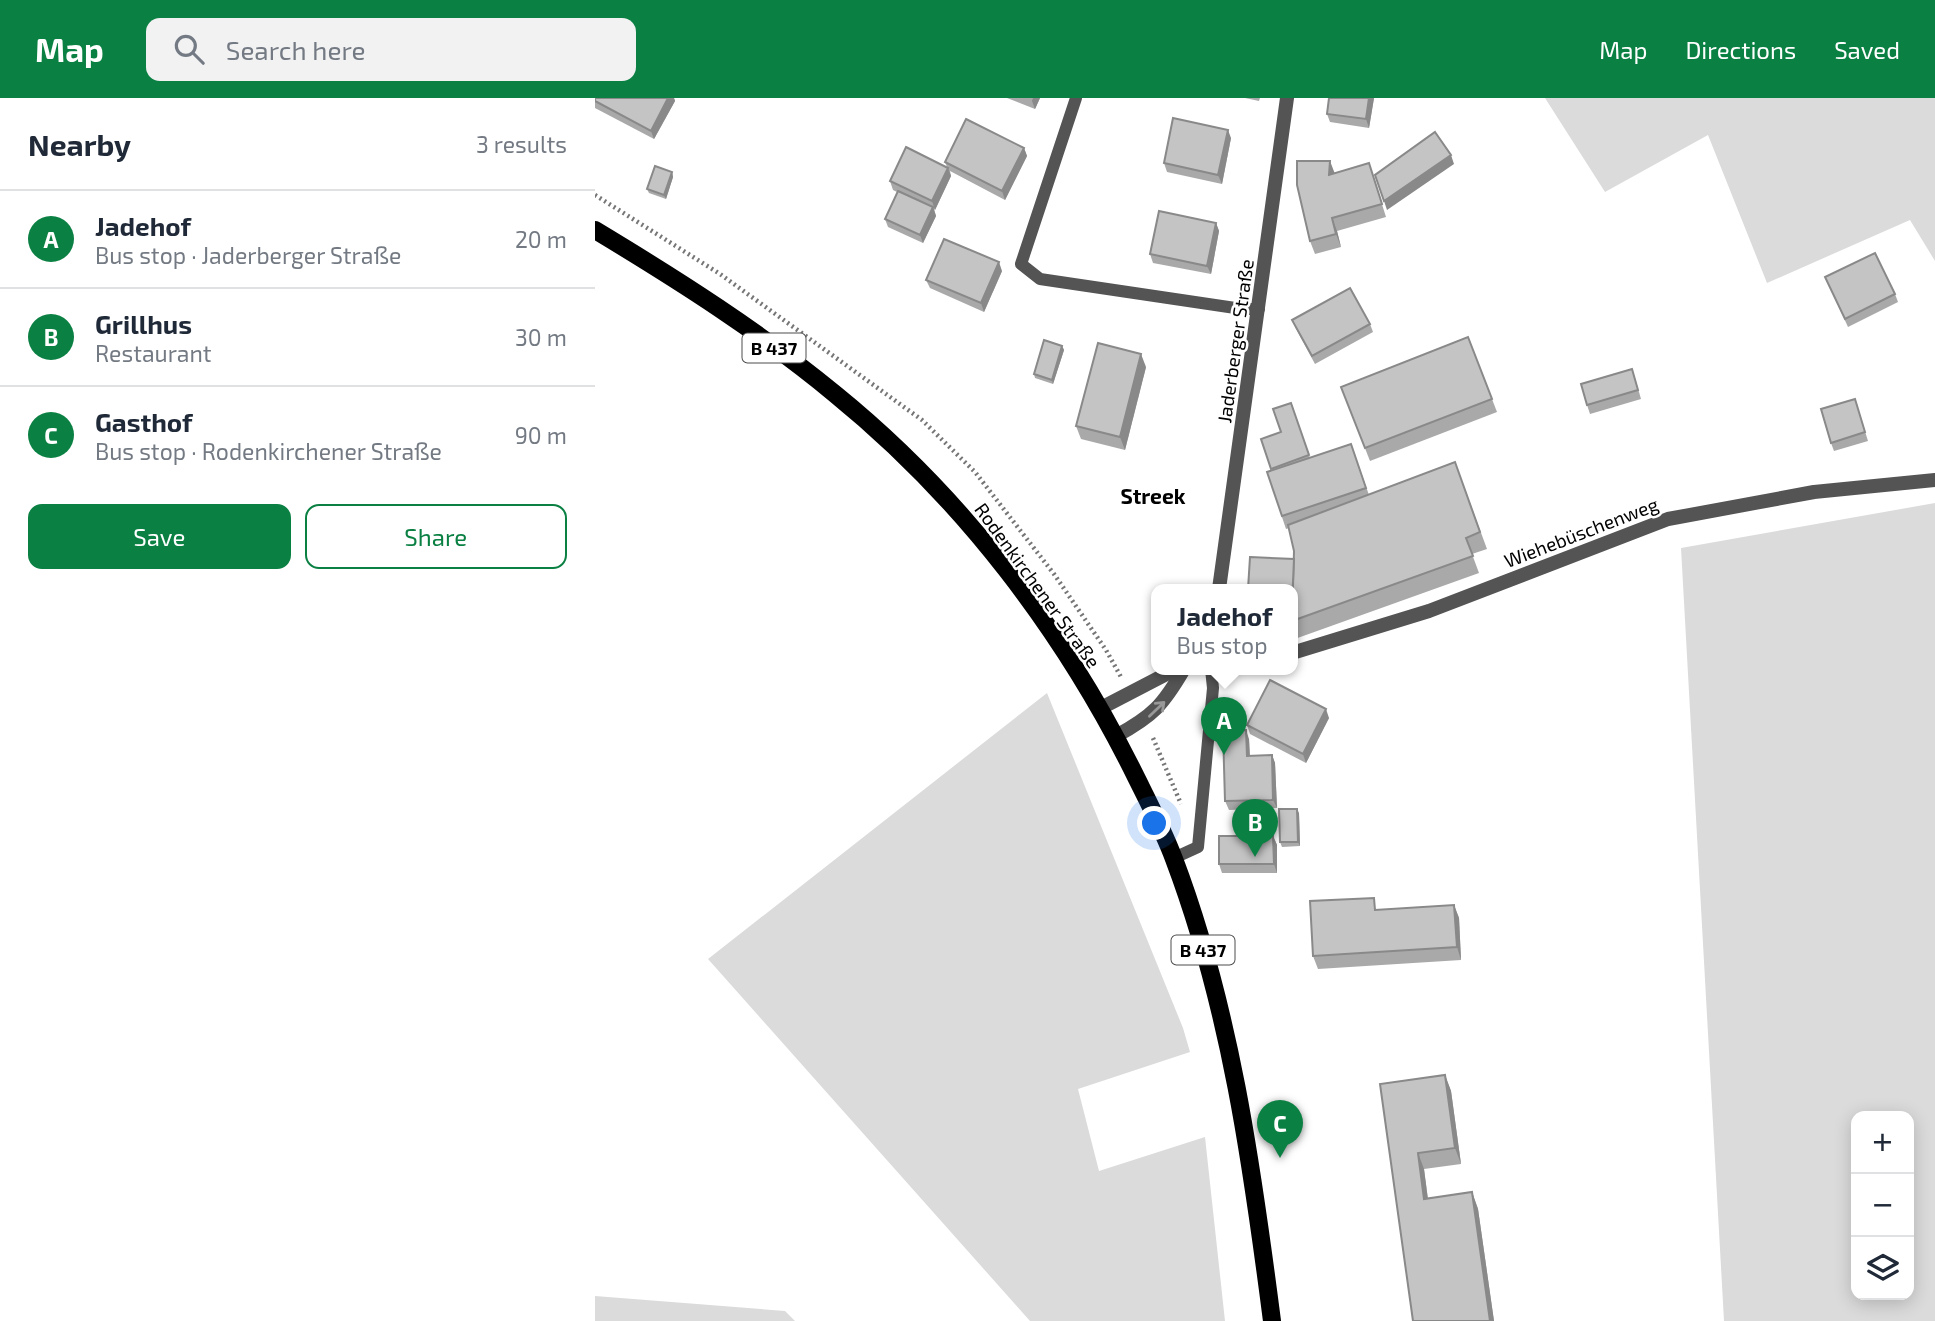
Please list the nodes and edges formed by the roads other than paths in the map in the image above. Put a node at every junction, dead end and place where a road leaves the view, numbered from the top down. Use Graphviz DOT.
graph roads {
  1 [pos="1076,98"];
  2 [pos="1287,98"];
  3 [pos="595,230"];
  4 [pos="1259,309"];
  5 [pos="1935,480"];
  6 [pos="1220,584"];
  7 [pos="1298,651"];
  8 [pos="1164,675"];
  9 [pos="1180,675"];
  10 [pos="1211,675"];
  11 [pos="1101,708"];
  12 [pos="1116,736"];
  13 [pos="1174,858"];
  14 [pos="1272,1321"];
  1 -- 4 [label="lane"];
  2 -- 4 [label="street, Jaderberger Straße"];
  3 -- 11 [label="main road, Rodenkirchener Straße / B 437"];
  4 -- 6 [label="street, Jaderberger Straße"];
  5 -- 7 [label="street, Wiehebüschenweg"];
  8 -- 11 [label="street"];
  12 -- 9 [label="street, one-way"];
  10 -- 13 [label="lane"];
  11 -- 12 [label="main road, Rodenkirchener Straße / B 437"];
  12 -- 13 [label="main road, Rodenkirchener Straße / B 437"];
  13 -- 14 [label="main road, Rodenkirchener Straße / B 437"];
}
